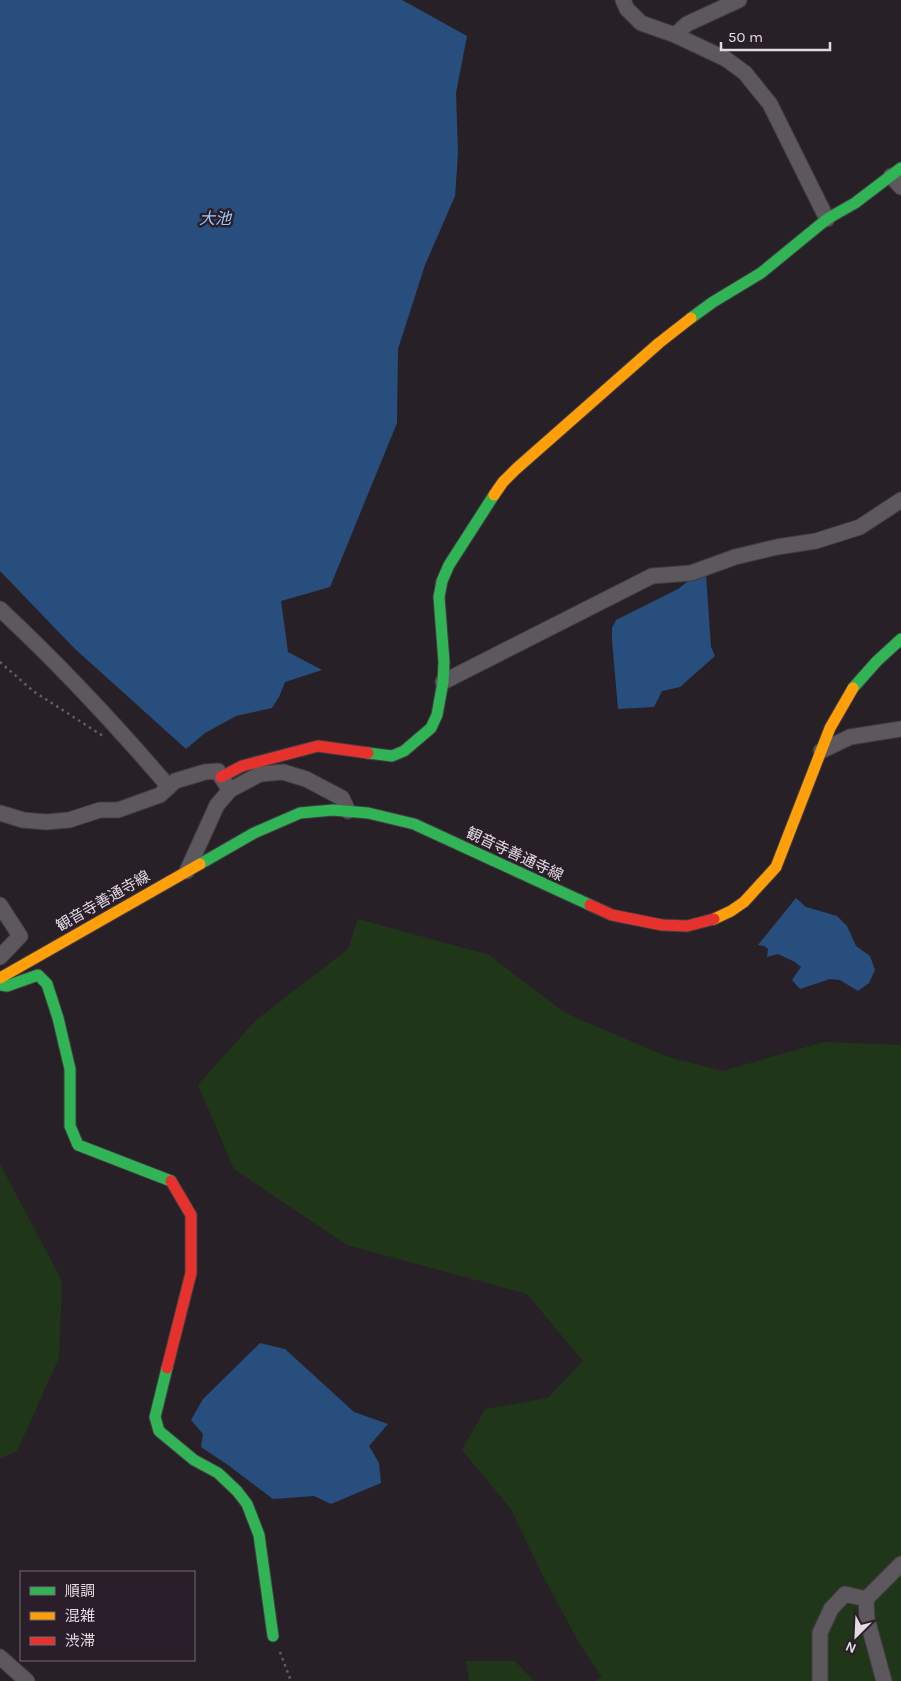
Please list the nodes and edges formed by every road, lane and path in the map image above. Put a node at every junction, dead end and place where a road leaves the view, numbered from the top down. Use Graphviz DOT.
graph roads {
  1 [pos="623,0"];
  2 [pos="739,0"];
  3 [pos="675,35"];
  4 [pos="898,177"];
  5 [pos="828,219"];
  6 [pos="901,500"];
  7 [pos="0,609"];
  8 [pos="901,639"];
  9 [pos="0,662"];
  10 [pos="443,682"];
  11 [pos="901,729"];
  12 [pos="104,736"];
  13 [pos="821,751"];
  14 [pos="221,777"];
  15 [pos="169,788"];
  16 [pos="230,790"];
  17 [pos="348,811"];
  18 [pos="0,813"];
  19 [pos="187,871"];
  20 [pos="0,905"];
  21 [pos="0,957"];
  22 [pos="0,978"];
  23 [pos="0,986"];
  24 [pos="901,1564"];
  25 [pos="866,1599"];
  26 [pos="273,1636"];
  27 [pos="0,1657"];
  28 [pos="27,1681"];
  29 [pos="290,1681"];
  30 [pos="820,1681"];
  31 [pos="884,1681"];
  1 -- 3 [label="street"];
  2 -- 3 [label="street"];
  3 -- 5 [label="street"];
  4 -- 5 [label="street"];
  5 -- 10 [label="street"];
  6 -- 10 [label="street"];
  7 -- 15 [label="street"];
  8 -- 13 [label="street, 観音寺善通寺線"];
  9 -- 12 [label="path"];
  10 -- 14 [label="street"];
  11 -- 13 [label="street"];
  13 -- 17 [label="street, 観音寺善通寺線"];
  14 -- 15 [label="street"];
  14 -- 16 [label="street"];
  15 -- 18 [label="street"];
  16 -- 17 [label="street"];
  16 -- 19 [label="street"];
  17 -- 19 [label="street, 観音寺善通寺線"];
  19 -- 22 [label="street, 観音寺善通寺線"];
  20 -- 21 [label="street"];
  23 -- 26 [label="street"];
  24 -- 25 [label="street"];
  25 -- 30 [label="street"];
  25 -- 31 [label="street"];
  26 -- 29 [label="path"];
  27 -- 28 [label="street"];
}
